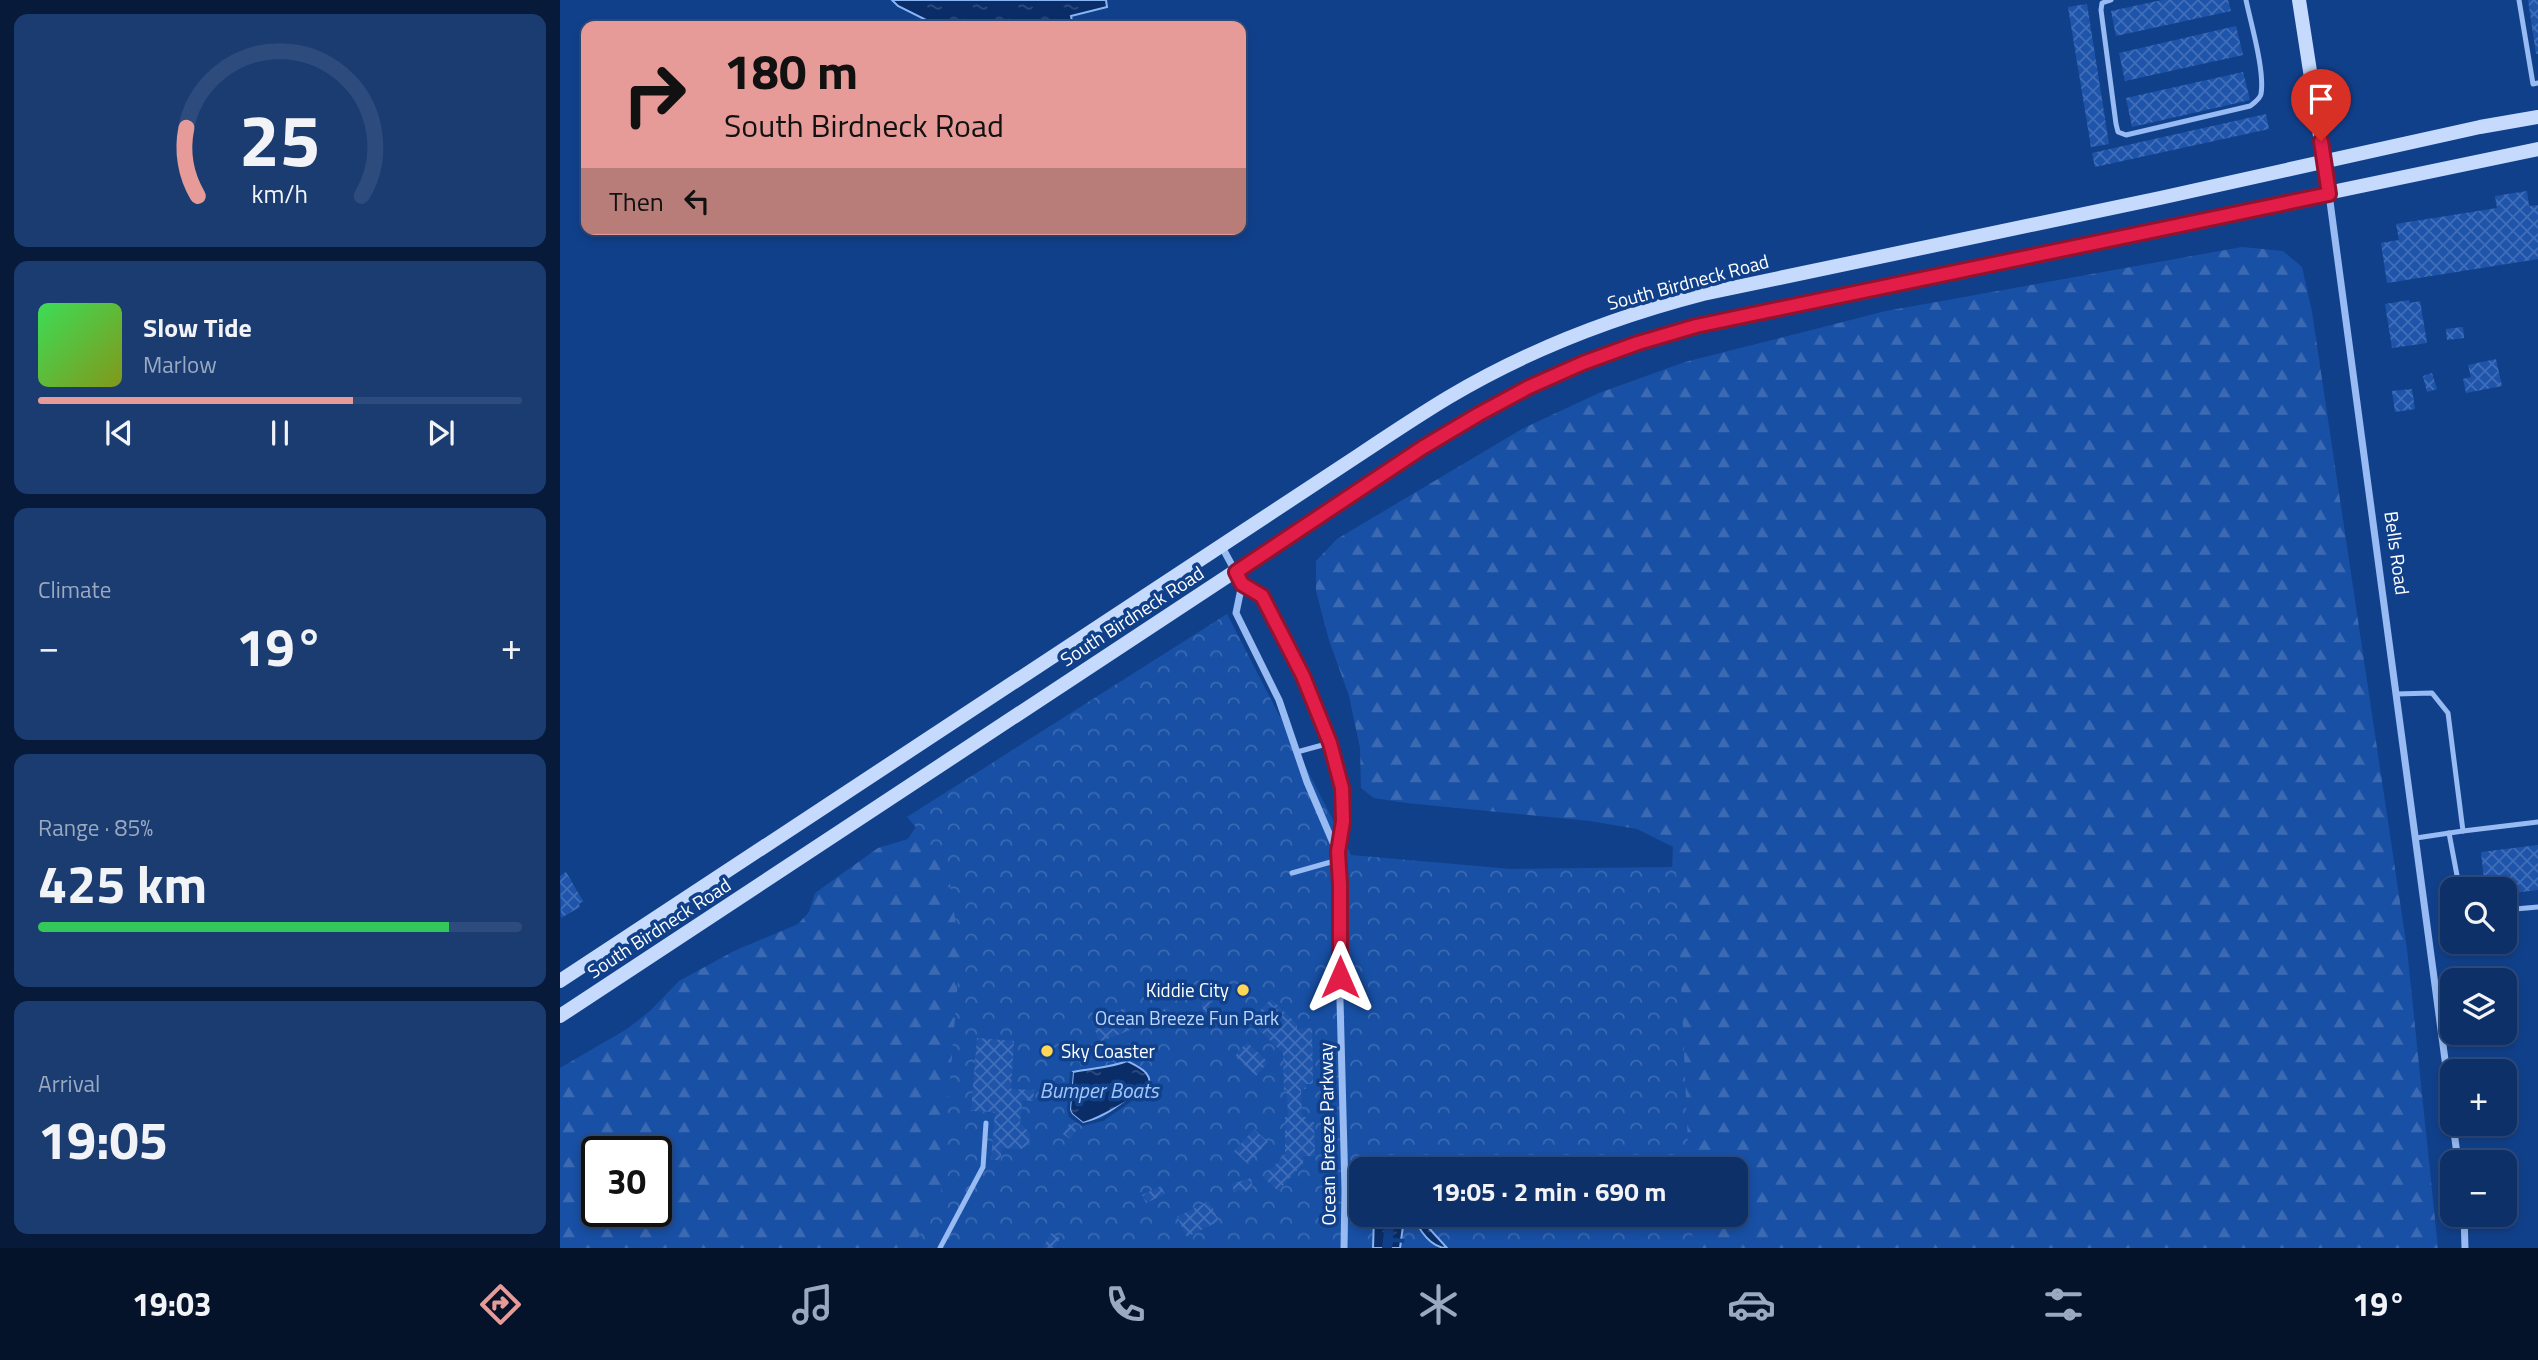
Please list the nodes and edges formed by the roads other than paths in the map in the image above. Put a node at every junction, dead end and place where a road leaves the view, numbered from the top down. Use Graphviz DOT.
graph roads {
  1 [pos="2111,0"];
  2 [pos="2246,0"];
  3 [pos="2299,0"];
  4 [pos="2519,0"];
  5 [pos="2538,83"];
  6 [pos="2538,117"];
  7 [pos="2538,149"];
  8 [pos="2324,161"];
  9 [pos="2329,194"];
  10 [pos="1221,545"];
  11 [pos="1239,578"];
  12 [pos="2396,694"];
  13 [pos="1330,743"];
  14 [pos="1297,752"];
  15 [pos="2538,822"];
  16 [pos="2463,831"];
  17 [pos="2449,833"];
  18 [pos="2416,838"];
  19 [pos="1338,856"];
  20 [pos="1292,873"];
  21 [pos="2457,877"];
  22 [pos="2538,907"];
  23 [pos="2517,909"];
  24 [pos="560,981"];
  25 [pos="560,1016"];
  26 [pos="2445,1059"];
  27 [pos="986,1123"];
  28 [pos="2464,1227"];
  29 [pos="940,1248"];
  30 [pos="1344,1248"];
  31 [pos="2465,1248"];
  1 -- 2 [label="lane"];
  3 -- 8 [label="main road, Bells Road"];
  4 -- 5 [label="lane"];
  6 -- 8 [label="main road, South Birdneck Road"];
  7 -- 9 [label="main road, South Birdneck Road"];
  8 -- 9 [label="main road, Bells Road"];
  8 -- 10 [label="main road, South Birdneck Road"];
  9 -- 11 [label="main road, South Birdneck Road"];
  9 -- 12 [label="street, Bells Road"];
  10 -- 11 [label="street, Ocean Breeze Parkway"];
  10 -- 24 [label="main road, South Birdneck Road"];
  11 -- 13 [label="street, Ocean Breeze Parkway"];
  11 -- 14 [label="street, Ocean Breeze Parkway"];
  11 -- 25 [label="main road, South Birdneck Road"];
  12 -- 16 [label="lane"];
  12 -- 18 [label="street, Bells Road"];
  13 -- 14 [label="lane"];
  13 -- 19 [label="street, Ocean Breeze Parkway"];
  14 -- 19 [label="street, Ocean Breeze Parkway"];
  15 -- 16 [label="lane"];
  16 -- 17 [label="lane"];
  17 -- 18 [label="lane"];
  17 -- 21 [label="lane"];
  18 -- 26 [label="street, Bells Road"];
  19 -- 20 [label="lane"];
  19 -- 30 [label="street, Ocean Breeze Parkway"];
  22 -- 23 [label="lane"];
  27 -- 29 [label="lane"];
  28 -- 31 [label="street"];
}
